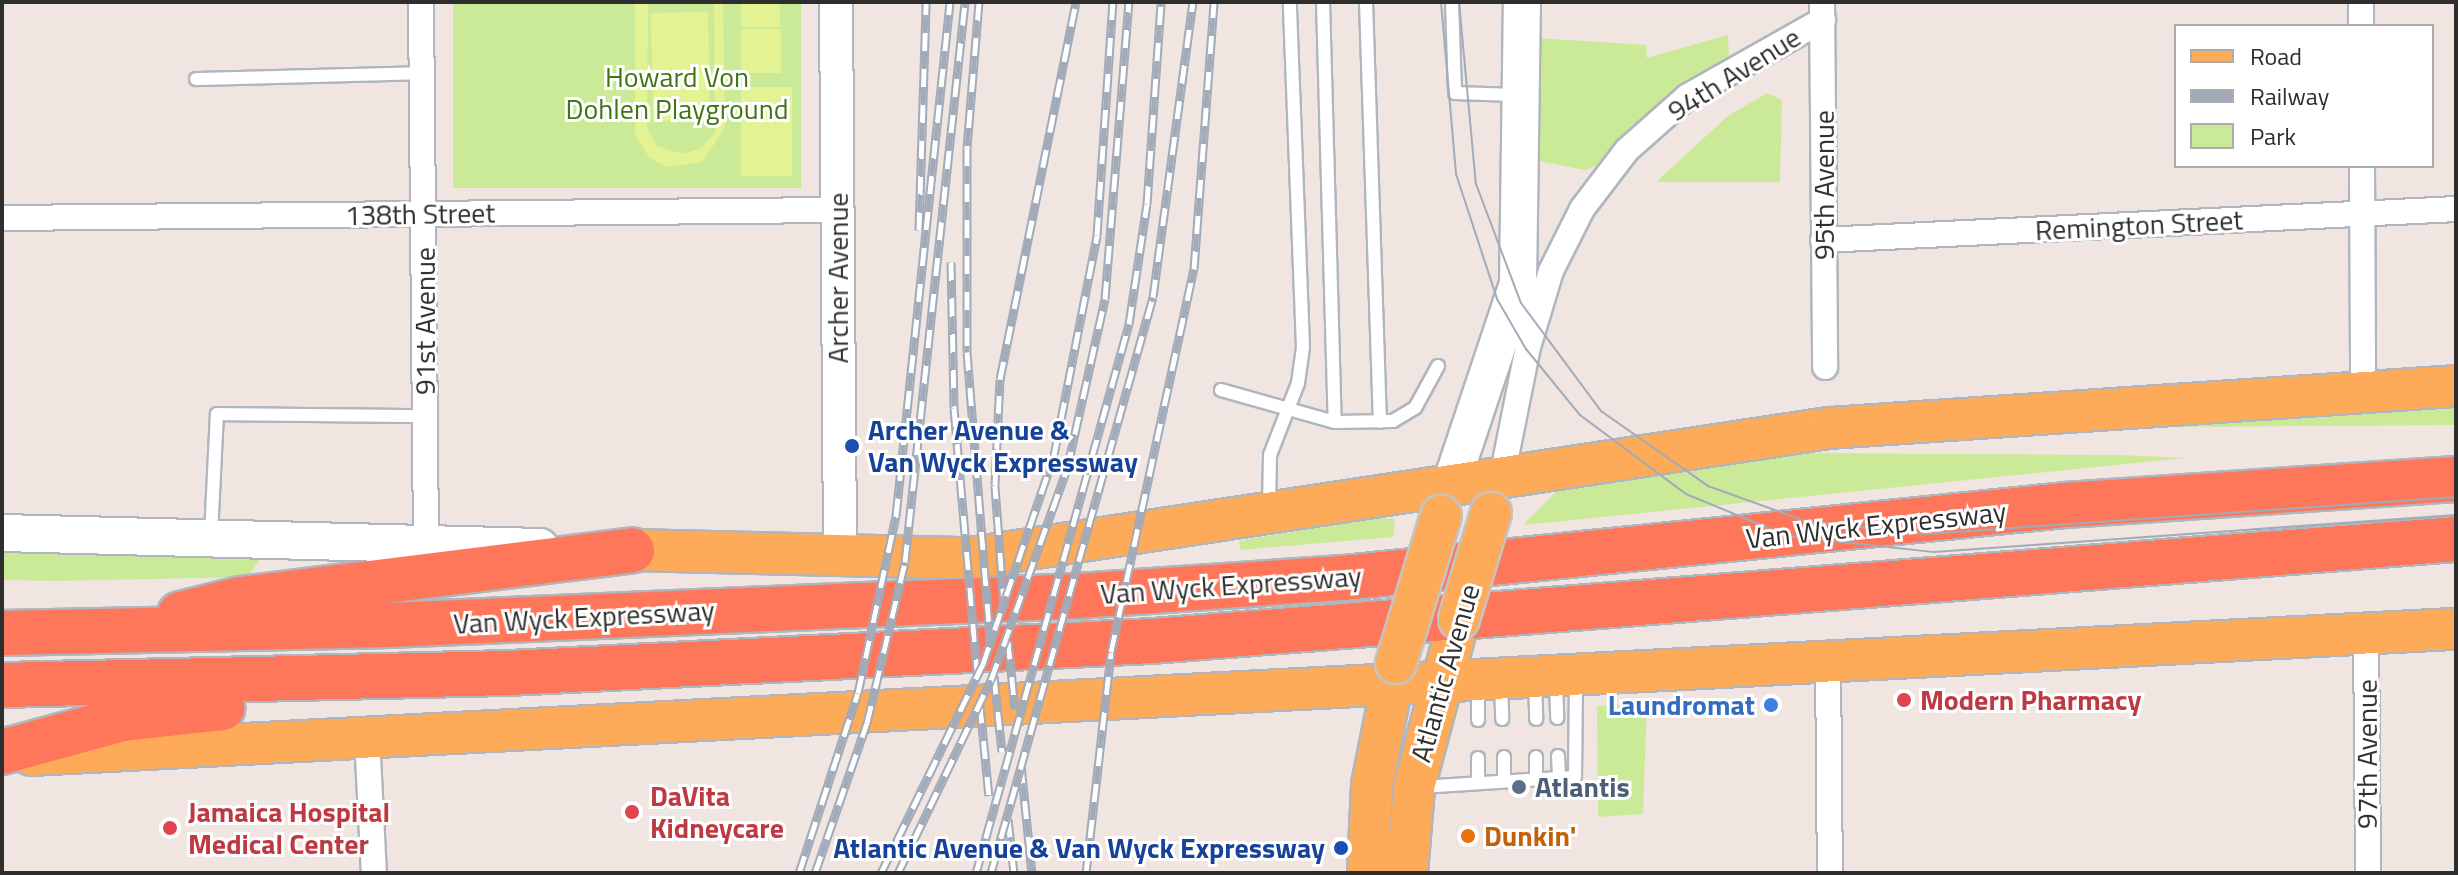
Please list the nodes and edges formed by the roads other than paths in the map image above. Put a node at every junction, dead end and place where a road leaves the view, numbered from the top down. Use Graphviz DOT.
graph roads {
  1 [pos="421,2"];
  2 [pos="836,2"];
  3 [pos="1290,2"];
  4 [pos="1323,2"];
  5 [pos="1366,2"];
  6 [pos="1452,2"];
  7 [pos="1522,2"];
  8 [pos="2361,2"];
  9 [pos="1822,11"];
  10 [pos="2361,24"];
  11 [pos="422,73"];
  12 [pos="196,79"];
  13 [pos="1523,96"];
  14 [pos="2362,168"];
  15 [pos="2456,209"];
  16 [pos="838,210"];
  17 [pos="424,214"];
  18 [pos="2362,214"];
  19 [pos="2,218"];
  20 [pos="1823,240"];
  21 [pos="1438,366"];
  22 [pos="1825,367"];
  23 [pos="2456,386"];
  24 [pos="1221,390"];
  25 [pos="2363,391"];
  26 [pos="1290,406"];
  27 [pos="425,416"];
  28 [pos="1335,422"];
  29 [pos="1380,422"];
  30 [pos="2456,479"];
  31 [pos="1496,495"];
  32 [pos="1445,501"];
  33 [pos="1270,515"];
  34 [pos="2,533"];
  35 [pos="211,538"];
  36 [pos="2456,539"];
  37 [pos="426,543"];
  38 [pos="632,550"];
  39 [pos="840,554"];
  40 [pos="2456,629"];
  41 [pos="7,632"];
  42 [pos="109,632"];
  43 [pos="2366,634"];
  44 [pos="1828,658"];
  45 [pos="1392,676"];
  46 [pos="372,678"];
  47 [pos="2,685"];
  48 [pos="1501,686"];
  49 [pos="1557,718"];
  50 [pos="1536,719"];
  51 [pos="367,737"];
  52 [pos="2,755"];
  53 [pos="1558,756"];
  54 [pos="1504,757"];
  55 [pos="1536,757"];
  56 [pos="1478,758"];
  57 [pos="1559,778"];
  58 [pos="1536,779"];
  59 [pos="1504,781"];
  60 [pos="1478,782"];
  61 [pos="1414,787"];
  62 [pos="374,873"];
  63 [pos="1368,873"];
  64 [pos="1407,873"];
  65 [pos="1830,873"];
  66 [pos="2368,873"];
  1 -- 11 [label="street, 91st Avenue"];
  2 -- 16 [label="street, Archer Avenue"];
  3 -- 26 [label="lane"];
  4 -- 28 [label="lane"];
  5 -- 29 [label="lane"];
  6 -- 13 [label="lane"];
  7 -- 13 [label="main road"];
  8 -- 10 [label="street"];
  9 -- 20 [label="street, 95th Avenue"];
  9 -- 31 [label="street, 94th Avenue"];
  11 -- 12 [label="lane"];
  11 -- 17 [label="street, 91st Avenue"];
  13 -- 32 [label="main road"];
  14 -- 18 [label="street"];
  15 -- 18 [label="street, Remington Street"];
  16 -- 17 [label="street, 138th Street"];
  16 -- 39 [label="street, Archer Avenue"];
  17 -- 19 [label="street, 138th Street"];
  17 -- 27 [label="street, 91st Avenue"];
  18 -- 20 [label="street, Remington Street"];
  18 -- 25 [label="street"];
  20 -- 22 [label="street, 95th Avenue"];
  21 -- 29 [label="lane"];
  23 -- 25 [label="main road"];
  24 -- 26 [label="lane"];
  25 -- 31 [label="main road, Van Wyck Expressway"];
  26 -- 28 [label="lane"];
  26 -- 33 [label="lane"];
  27 -- 35 [label="lane"];
  27 -- 37 [label="street, 91st Avenue"];
  28 -- 29 [label="lane"];
  30 -- 42 [label="highway, Van Wyck Expressway"];
  31 -- 32 [label="main road, Van Wyck Expressway"];
  31 -- 48 [label="main road, Atlantic Avenue, bridge"];
  32 -- 33 [label="main road, Van Wyck Expressway"];
  32 -- 45 [label="main road, Atlantic Avenue, bridge"];
  33 -- 39 [label="main road, Van Wyck Expressway"];
  34 -- 35 [label="main road, Van Wyck Expressway"];
  35 -- 37 [label="main road, Van Wyck Expressway"];
  36 -- 46 [label="highway, Van Wyck Expressway"];
  37 -- 38 [label="main road, Van Wyck Expressway"];
  38 -- 39 [label="main road, Van Wyck Expressway"];
  38 -- 42 [label="highway"];
  40 -- 43 [label="main road"];
  41 -- 42 [label="highway, Van Wyck Expressway"];
  43 -- 44 [label="main road"];
  43 -- 66 [label="street, 97th Avenue"];
  44 -- 48 [label="main road"];
  44 -- 65 [label="street"];
  45 -- 48 [label="main road"];
  45 -- 51 [label="main road"];
  45 -- 63 [label="main road, Atlantic Avenue"];
  46 -- 47 [label="highway, Van Wyck Expressway"];
  46 -- 52 [label="highway"];
  48 -- 49 [label="lane"];
  48 -- 50 [label="lane"];
  48 -- 57 [label="lane"];
  48 -- 61 [label="main road, Atlantic Avenue"];
  51 -- 52 [label="main road"];
  51 -- 62 [label="street"];
  53 -- 57 [label="lane"];
  54 -- 59 [label="lane"];
  55 -- 58 [label="lane"];
  56 -- 60 [label="lane"];
  57 -- 58 [label="lane"];
  58 -- 59 [label="lane"];
  59 -- 60 [label="lane"];
  60 -- 61 [label="lane"];
  61 -- 64 [label="main road, Atlantic Avenue"];
}
